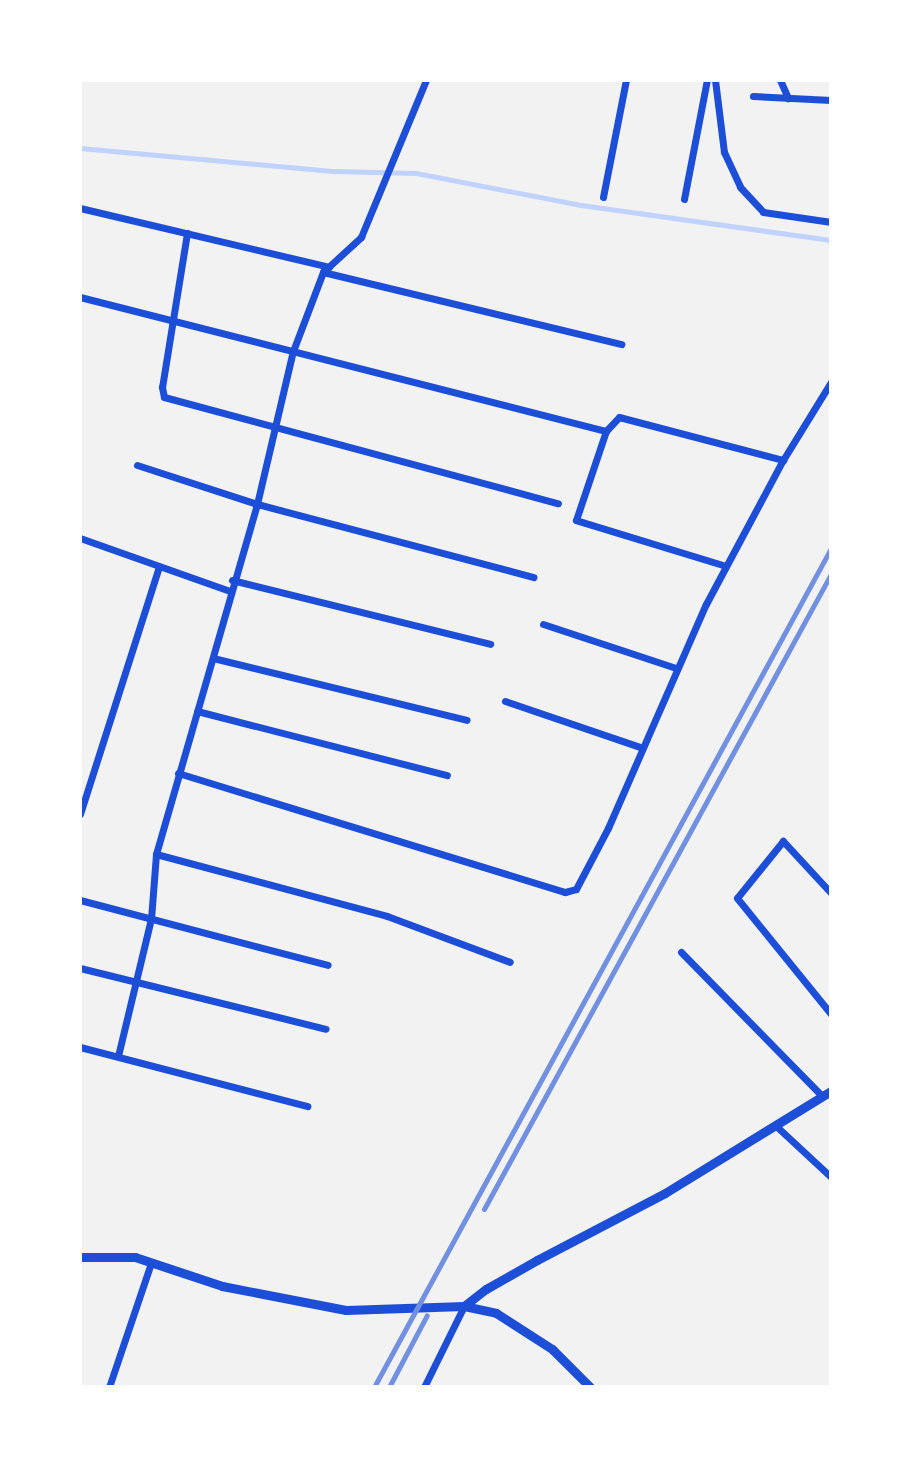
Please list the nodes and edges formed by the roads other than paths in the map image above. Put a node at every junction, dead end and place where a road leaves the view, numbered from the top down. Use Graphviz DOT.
graph roads {
  1 [pos="426,80"];
  2 [pos="626,80"];
  3 [pos="707,80"];
  4 [pos="715,80"];
  5 [pos="780,80"];
  6 [pos="753,96"];
  7 [pos="788,98"];
  8 [pos="831,100"];
  9 [pos="603,197"];
  10 [pos="684,199"];
  11 [pos="80,208"];
  12 [pos="831,222"];
  13 [pos="187,233"];
  14 [pos="326,269"];
  15 [pos="80,297"];
  16 [pos="175,321"];
  17 [pos="621,344"];
  18 [pos="293,351"];
  19 [pos="831,382"];
  20 [pos="275,429"];
  21 [pos="606,431"];
  22 [pos="783,460"];
  23 [pos="137,465"];
  24 [pos="558,503"];
  25 [pos="257,504"];
  26 [pos="80,538"];
  27 [pos="159,566"];
  28 [pos="726,566"];
  29 [pos="534,577"];
  30 [pos="232,580"];
  31 [pos="230,591"];
  32 [pos="543,624"];
  33 [pos="490,644"];
  34 [pos="213,658"];
  35 [pos="676,668"];
  36 [pos="505,701"];
  37 [pos="197,711"];
  38 [pos="467,720"];
  39 [pos="640,747"];
  40 [pos="178,773"];
  41 [pos="447,775"];
  42 [pos="80,814"];
  43 [pos="156,854"];
  44 [pos="831,893"];
  45 [pos="80,900"];
  46 [pos="151,919"];
  47 [pos="681,952"];
  48 [pos="510,962"];
  49 [pos="328,965"];
  50 [pos="80,968"];
  51 [pos="136,982"];
  52 [pos="831,1014"];
  53 [pos="326,1029"];
  54 [pos="80,1047"];
  55 [pos="118,1056"];
  56 [pos="827,1095"];
  57 [pos="307,1106"];
  58 [pos="775,1125"];
  59 [pos="831,1177"];
  60 [pos="80,1257"];
  61 [pos="151,1263"];
  62 [pos="464,1306"];
  63 [pos="109,1387"];
  64 [pos="424,1387"];
  65 [pos="590,1387"];
  1 -- 14 [label="street"];
  2 -- 9 [label="street"];
  3 -- 10 [label="street"];
  4 -- 12 [label="street"];
  5 -- 7 [label="street"];
  6 -- 7 [label="street"];
  7 -- 8 [label="street"];
  11 -- 13 [label="street"];
  13 -- 14 [label="street"];
  13 -- 16 [label="street"];
  14 -- 17 [label="street"];
  14 -- 18 [label="street"];
  15 -- 16 [label="street"];
  16 -- 18 [label="street"];
  16 -- 20 [label="street"];
  18 -- 20 [label="street"];
  18 -- 21 [label="street"];
  19 -- 22 [label="street"];
  20 -- 24 [label="street"];
  20 -- 25 [label="street"];
  21 -- 22 [label="street"];
  21 -- 28 [label="street"];
  22 -- 28 [label="street"];
  23 -- 25 [label="street"];
  25 -- 29 [label="street"];
  25 -- 30 [label="street"];
  26 -- 27 [label="street"];
  27 -- 31 [label="street"];
  27 -- 42 [label="street"];
  28 -- 35 [label="street"];
  30 -- 31 [label="street"];
  30 -- 33 [label="street"];
  31 -- 34 [label="street"];
  32 -- 35 [label="street"];
  34 -- 37 [label="street"];
  34 -- 38 [label="street"];
  35 -- 39 [label="street"];
  36 -- 39 [label="street"];
  37 -- 40 [label="street"];
  37 -- 41 [label="street"];
  39 -- 40 [label="street"];
  40 -- 43 [label="street"];
  43 -- 46 [label="street"];
  43 -- 48 [label="street"];
  44 -- 52 [label="street"];
  45 -- 46 [label="street"];
  46 -- 49 [label="street"];
  46 -- 51 [label="street"];
  47 -- 56 [label="street"];
  50 -- 51 [label="street"];
  51 -- 53 [label="street"];
  51 -- 55 [label="street"];
  54 -- 55 [label="street"];
  55 -- 57 [label="street"];
  56 -- 58 [label="street"];
  58 -- 59 [label="street"];
  58 -- 62 [label="street"];
  60 -- 61 [label="street"];
  61 -- 62 [label="street"];
  61 -- 63 [label="street"];
  62 -- 64 [label="street"];
  62 -- 65 [label="street"];
}
